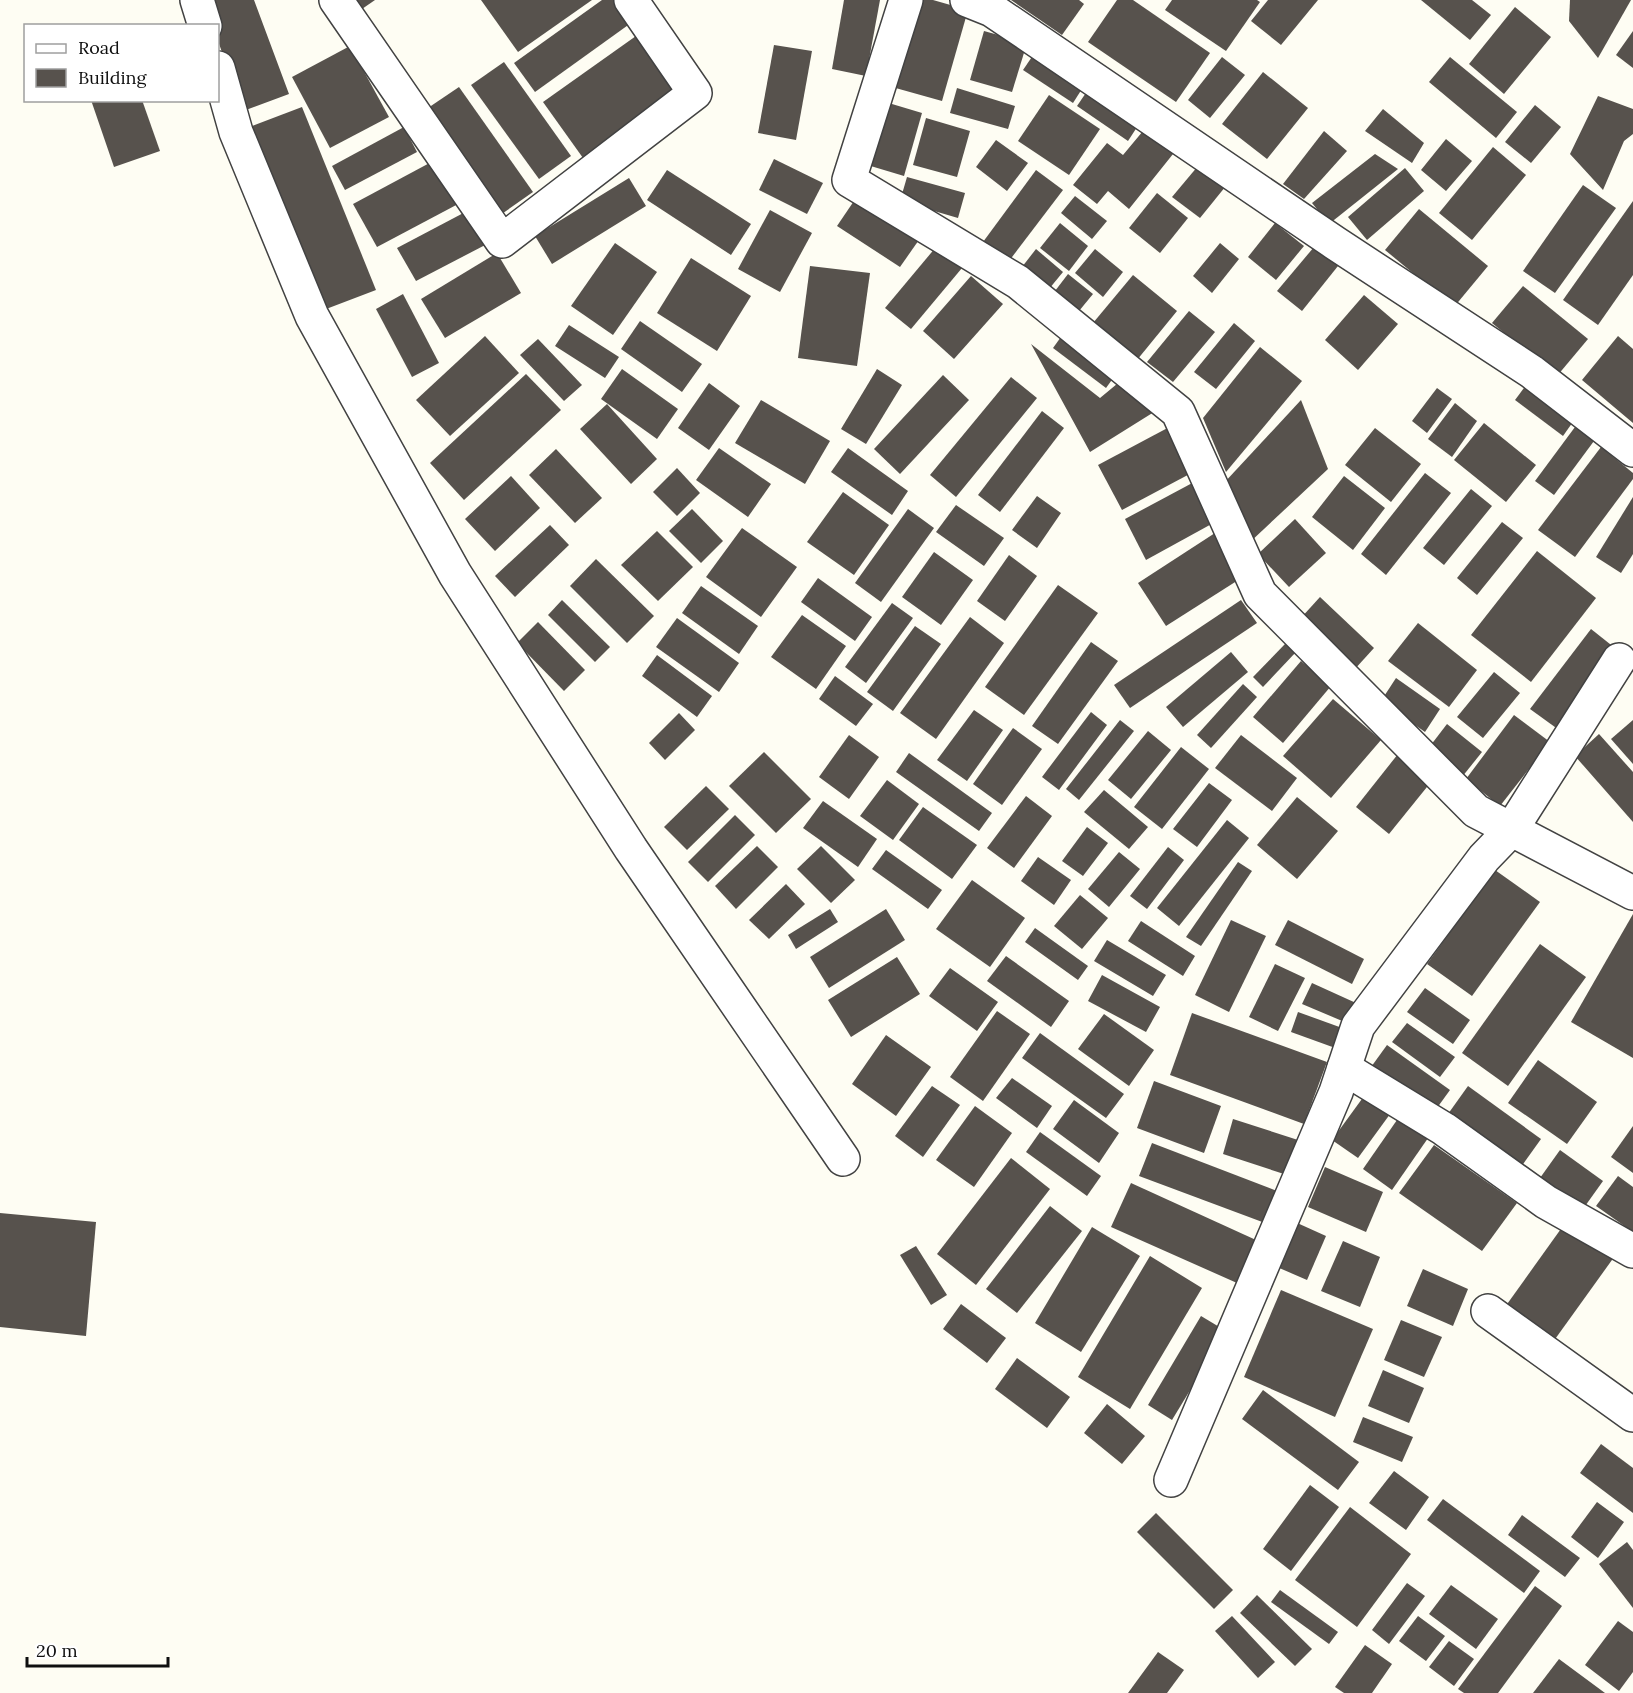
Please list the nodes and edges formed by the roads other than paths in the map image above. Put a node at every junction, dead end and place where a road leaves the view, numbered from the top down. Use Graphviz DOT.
graph roads {
  1 [pos="197,0"];
  2 [pos="336,0"];
  3 [pos="631,0"];
  4 [pos="906,0"];
  5 [pos="967,0"];
  6 [pos="204,24"];
  7 [pos="219,72"];
  8 [pos="1633,450"];
  9 [pos="1619,660"];
  10 [pos="1511,830"];
  11 [pos="1633,893"];
  12 [pos="1344,1068"];
  13 [pos="843,1159"];
  14 [pos="1633,1251"];
  15 [pos="1488,1311"];
  16 [pos="1633,1415"];
  17 [pos="1171,1480"];
  1 -- 6 [label="street"];
  2 -- 3 [label="street"];
  4 -- 10 [label="street"];
  5 -- 8 [label="street"];
  7 -- 13 [label="street"];
  9 -- 10 [label="street"];
  10 -- 11 [label="street"];
  10 -- 12 [label="street"];
  12 -- 14 [label="street"];
  12 -- 17 [label="street"];
  15 -- 16 [label="street"];
}
